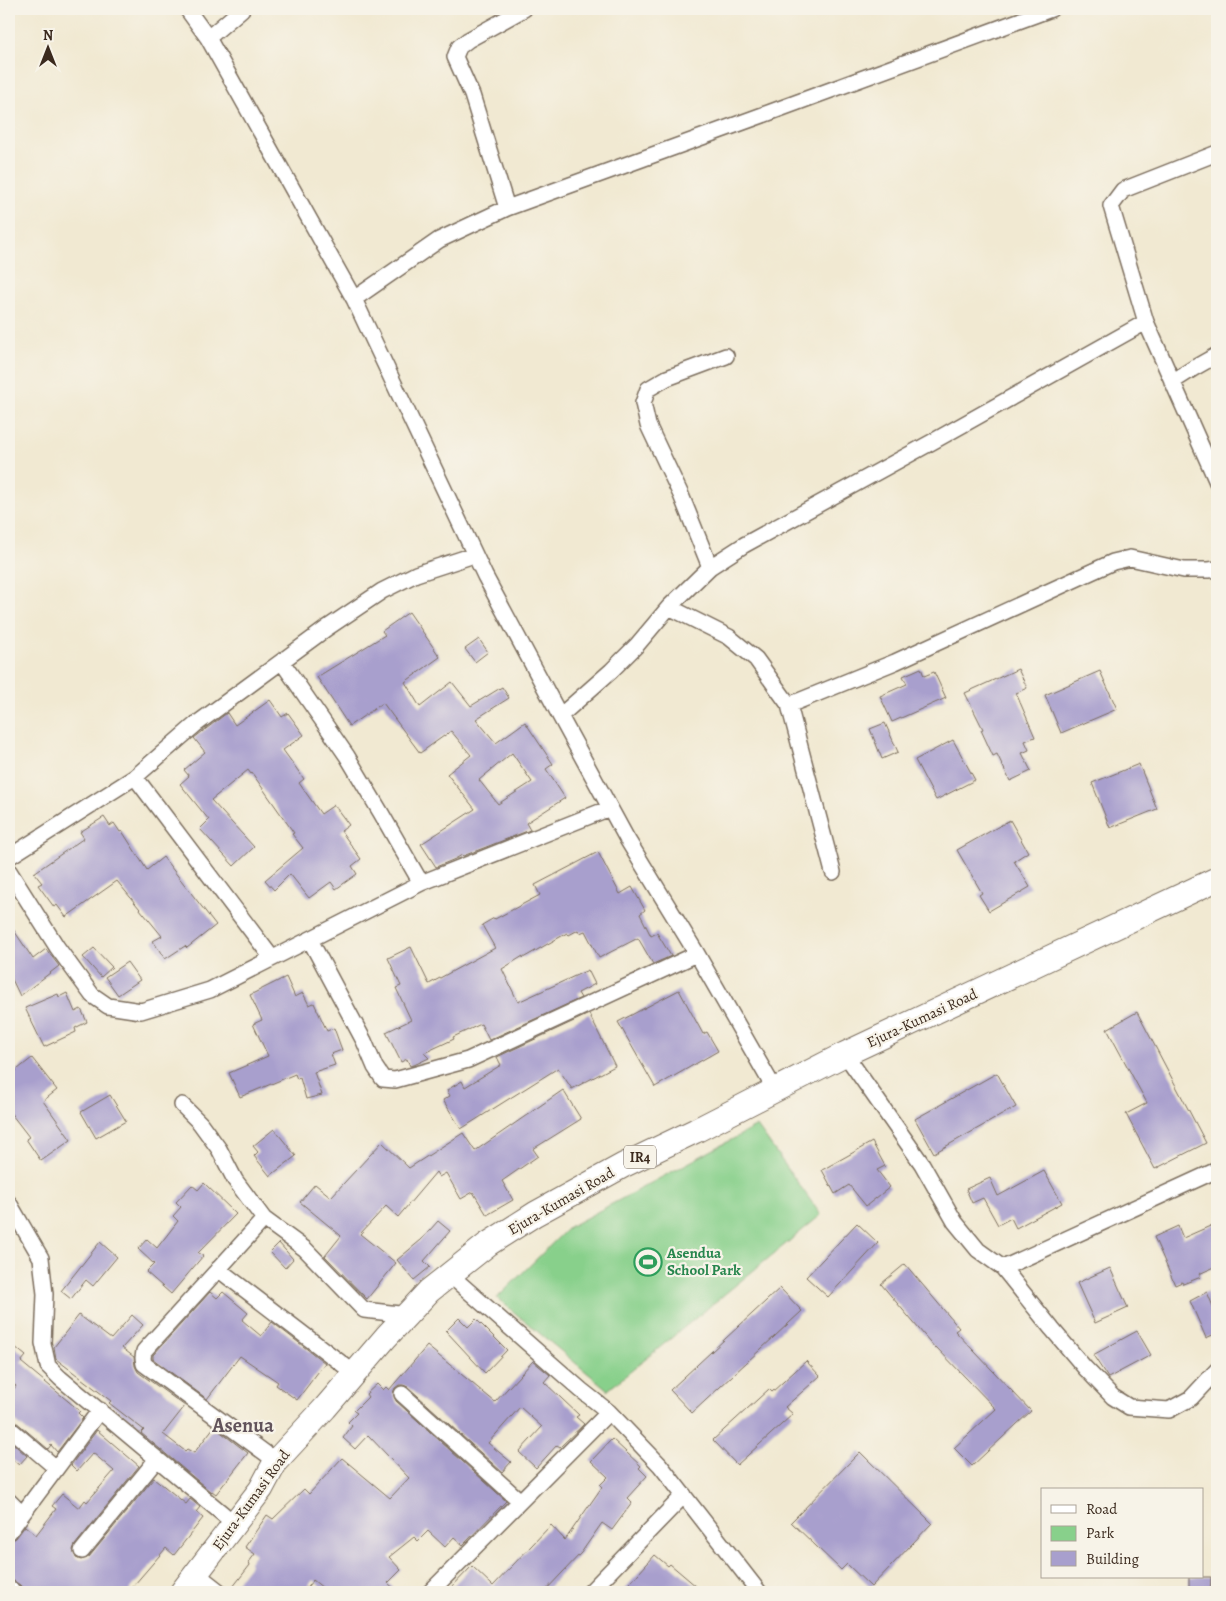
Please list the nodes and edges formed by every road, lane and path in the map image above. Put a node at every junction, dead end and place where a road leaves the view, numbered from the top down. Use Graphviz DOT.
graph roads {
  1 [pos="186,9"];
  2 [pos="242,9"];
  3 [pos="524,9"];
  4 [pos="1051,9"];
  5 [pos="208,38"];
  6 [pos="1217,153"];
  7 [pos="506,208"];
  8 [pos="354,299"];
  9 [pos="1146,322"];
  10 [pos="1217,355"];
  11 [pos="726,356"];
  12 [pos="1172,382"];
  13 [pos="1217,482"];
  14 [pos="474,555"];
  15 [pos="710,567"];
  16 [pos="1217,569"];
  17 [pos="669,607"];
  18 [pos="282,662"];
  19 [pos="789,705"];
  20 [pos="560,716"];
  21 [pos="135,777"];
  22 [pos="610,808"];
  23 [pos="9,857"];
  24 [pos="9,871"];
  25 [pos="833,872"];
  26 [pos="1217,879"];
  27 [pos="421,883"];
  28 [pos="310,940"];
  29 [pos="697,954"];
  30 [pos="272,958"];
  31 [pos="845,1054"];
  32 [pos="775,1090"];
  33 [pos="182,1105"];
  34 [pos="1217,1170"];
  35 [pos="9,1203"];
  36 [pos="264,1219"];
  37 [pos="1003,1268"];
  38 [pos="218,1269"];
  39 [pos="449,1274"];
  40 [pos="408,1315"];
  41 [pos="1217,1370"];
  42 [pos="354,1373"];
  43 [pos="402,1394"];
  44 [pos="100,1410"];
  45 [pos="609,1412"];
  46 [pos="9,1428"];
  47 [pos="157,1459"];
  48 [pos="276,1461"];
  49 [pos="56,1468"];
  50 [pos="684,1495"];
  51 [pos="9,1501"];
  52 [pos="520,1501"];
  53 [pos="22,1514"];
  54 [pos="235,1524"];
  55 [pos="9,1532"];
  56 [pos="82,1552"];
  57 [pos="197,1574"];
  58 [pos="9,1588"];
  59 [pos="14,1592"];
  60 [pos="182,1592"];
  61 [pos="220,1592"];
  62 [pos="430,1592"];
  63 [pos="590,1592"];
  64 [pos="758,1592"];
  1 -- 5 [label="street"];
  2 -- 5 [label="street"];
  3 -- 7 [label="street"];
  4 -- 7 [label="street"];
  5 -- 8 [label="street"];
  6 -- 9 [label="street"];
  7 -- 8 [label="street"];
  8 -- 14 [label="street"];
  9 -- 12 [label="street"];
  9 -- 15 [label="street"];
  10 -- 12 [label="street"];
  11 -- 15 [label="street"];
  12 -- 13 [label="street"];
  14 -- 18 [label="street"];
  14 -- 20 [label="street"];
  15 -- 17 [label="street"];
  16 -- 19 [label="street"];
  17 -- 19 [label="street"];
  17 -- 20 [label="street"];
  18 -- 21 [label="street"];
  18 -- 27 [label="street"];
  19 -- 25 [label="street"];
  20 -- 22 [label="street"];
  21 -- 23 [label="street"];
  21 -- 30 [label="street"];
  22 -- 27 [label="street"];
  22 -- 29 [label="street"];
  24 -- 30 [label="street"];
  26 -- 31 [label="main road, Ejura-Kumasi Road / IR4"];
  27 -- 28 [label="street"];
  28 -- 29 [label="street"];
  28 -- 30 [label="street"];
  29 -- 32 [label="street"];
  31 -- 32 [label="main road, Ejura-Kumasi Road / IR4"];
  31 -- 37 [label="street"];
  32 -- 39 [label="main road, Ejura-Kumasi Road / IR4"];
  33 -- 36 [label="street"];
  34 -- 37 [label="street"];
  35 -- 44 [label="street"];
  36 -- 38 [label="street"];
  36 -- 40 [label="street"];
  37 -- 41 [label="street"];
  38 -- 42 [label="street"];
  38 -- 48 [label="street"];
  39 -- 40 [label="main road, Ejura-Kumasi Road / IR4"];
  39 -- 45 [label="street"];
  40 -- 42 [label="main road, Ejura-Kumasi Road / IR4"];
  42 -- 48 [label="main road, Ejura-Kumasi Road / IR4"];
  43 -- 52 [label="street"];
  44 -- 47 [label="street"];
  44 -- 49 [label="street"];
  45 -- 50 [label="street"];
  45 -- 52 [label="street"];
  46 -- 49 [label="street"];
  47 -- 54 [label="street"];
  47 -- 56 [label="street"];
  48 -- 54 [label="main road, Ejura-Kumasi Road / IR4"];
  49 -- 53 [label="street"];
  50 -- 63 [label="street"];
  50 -- 64 [label="street"];
  51 -- 53 [label="street"];
  52 -- 62 [label="street"];
  53 -- 55 [label="street"];
  54 -- 57 [label="main road, Ejura-Kumasi Road / IR4"];
  57 -- 60 [label="main road, Ejura-Kumasi Road / IR4"];
  57 -- 61 [label="street"];
  58 -- 59 [label="street"];
}
